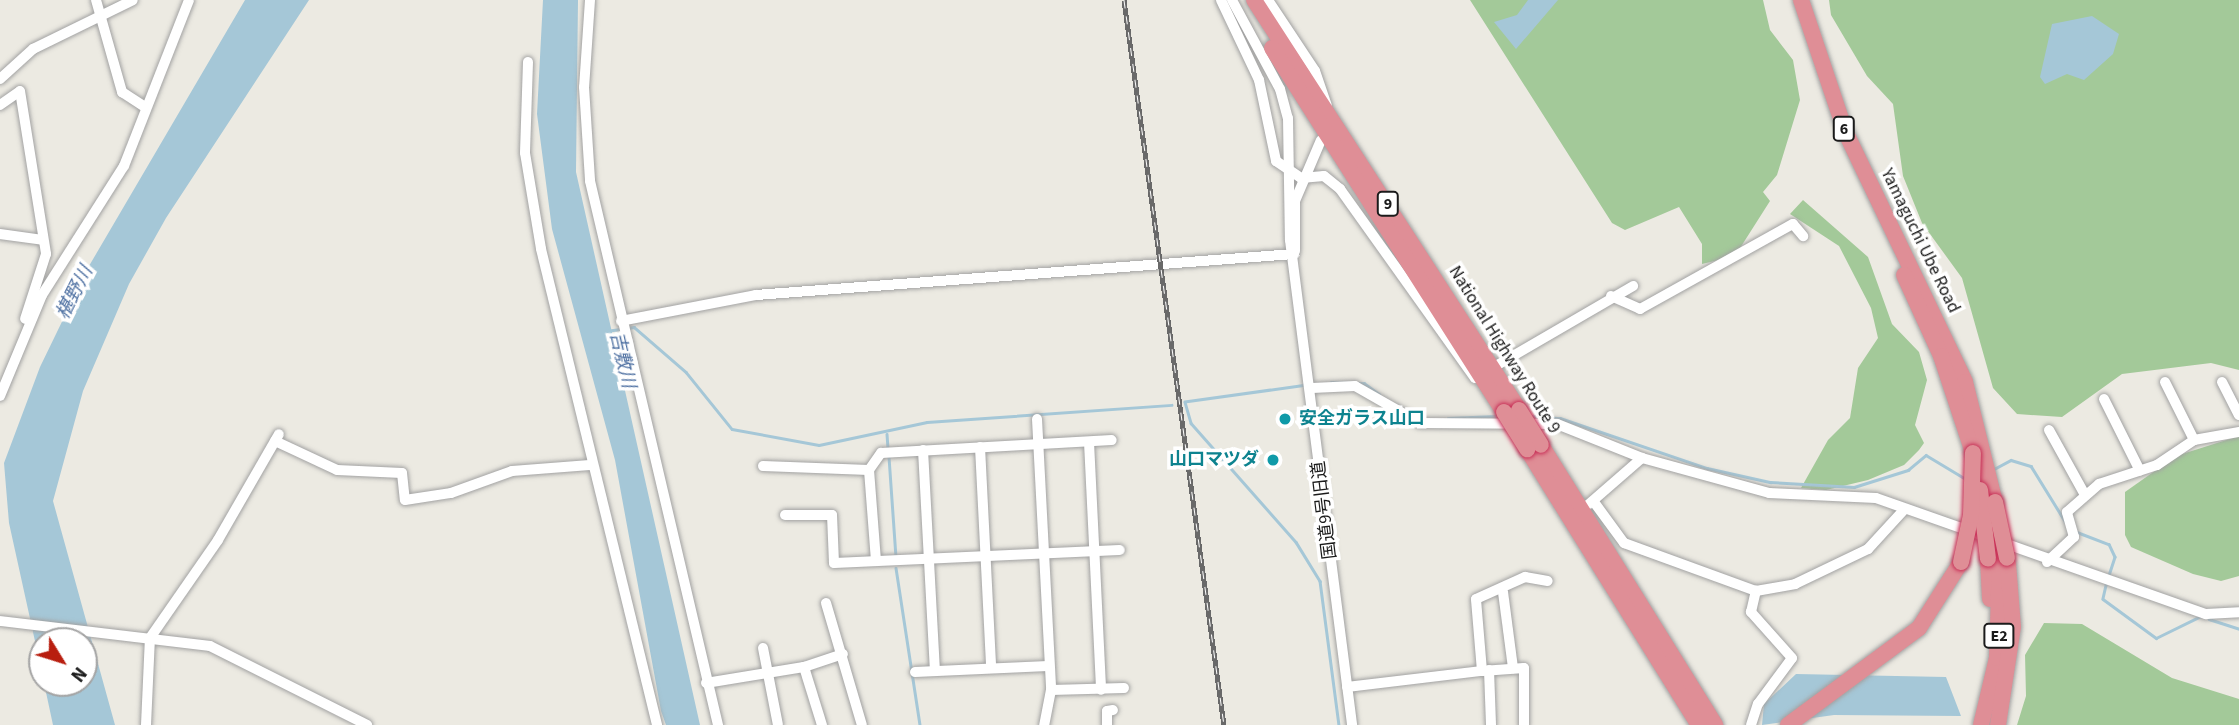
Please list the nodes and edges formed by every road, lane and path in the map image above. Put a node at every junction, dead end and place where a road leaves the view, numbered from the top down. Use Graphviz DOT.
graph roads {
  1 [pos="96,0"];
  2 [pos="133,0"];
  3 [pos="188,0"];
  4 [pos="590,0"];
  5 [pos="1221,0"];
  6 [pos="1232,0"];
  7 [pos="1242,0"];
  8 [pos="1254,0"];
  9 [pos="1268,0"];
  10 [pos="1795,0"];
  11 [pos="1801,0"];
  12 [pos="100,18"];
  13 [pos="528,62"];
  14 [pos="0,79"];
  15 [pos="1327,104"];
  16 [pos="0,105"];
  17 [pos="145,107"];
  18 [pos="1321,139"];
  19 [pos="1288,171"];
  20 [pos="1301,178"];
  21 [pos="0,234"];
  22 [pos="1803,236"];
  23 [pos="43,240"];
  24 [pos="1294,254"];
  25 [pos="1633,286"];
  26 [pos="1611,296"];
  27 [pos="621,322"];
  28 [pos="16,353"];
  29 [pos="1488,373"];
  30 [pos="2165,382"];
  31 [pos="2222,382"];
  32 [pos="1312,388"];
  33 [pos="0,396"];
  34 [pos="2104,399"];
  35 [pos="2239,415"];
  36 [pos="1037,419"];
  37 [pos="2049,430"];
  38 [pos="2239,432"];
  39 [pos="1112,440"];
  40 [pos="2193,440"];
  41 [pos="1089,442"];
  42 [pos="1038,444"];
  43 [pos="979,447"];
  44 [pos="1534,447"];
  45 [pos="923,450"];
  46 [pos="1979,452"];
  47 [pos="1642,458"];
  48 [pos="590,465"];
  49 [pos="763,466"];
  50 [pos="869,470"];
  51 [pos="2140,471"];
  52 [pos="2085,495"];
  53 [pos="1994,502"];
  54 [pos="1588,505"];
  55 [pos="1903,511"];
  56 [pos="785,515"];
  57 [pos="1120,550"];
  58 [pos="1095,553"];
  59 [pos="1044,557"];
  60 [pos="985,558"];
  61 [pos="1998,558"];
  62 [pos="876,561"];
  63 [pos="929,562"];
  64 [pos="2046,562"];
  65 [pos="1548,580"];
  66 [pos="1756,591"];
  67 [pos="1503,592"];
  68 [pos="827,603"];
  69 [pos="2239,612"];
  70 [pos="0,621"];
  71 [pos="145,637"];
  72 [pos="763,648"];
  73 [pos="843,654"];
  74 [pos="1048,666"];
  75 [pos="804,667"];
  76 [pos="990,667"];
  77 [pos="1513,668"];
  78 [pos="1485,670"];
  79 [pos="764,671"];
  80 [pos="935,671"];
  81 [pos="915,672"];
  82 [pos="706,683"];
  83 [pos="1347,687"];
  84 [pos="1124,688"];
  85 [pos="1051,690"];
  86 [pos="1101,690"];
  87 [pos="1107,711"];
  88 [pos="1988,717"];
  89 [pos="146,725"];
  90 [pos="366,725"];
  91 [pos="656,725"];
  92 [pos="718,725"];
  93 [pos="778,725"];
  94 [pos="822,725"];
  95 [pos="862,725"];
  96 [pos="1044,725"];
  97 [pos="1107,725"];
  98 [pos="1352,725"];
  99 [pos="1491,725"];
  100 [pos="1524,725"];
  101 [pos="1699,725"];
  102 [pos="1715,725"];
  103 [pos="1751,725"];
  104 [pos="1788,725"];
  105 [pos="1970,725"];
  1 -- 12 [label="street"];
  2 -- 12 [label="street"];
  3 -- 17 [label="street"];
  4 -- 27 [label="street"];
  5 -- 19 [label="street"];
  6 -- 19 [label="street, 国道9号旧道"];
  7 -- 29 [label="highway, National Highway Route 9 / 9"];
  8 -- 29 [label="highway, National Highway Route 9 / 9"];
  9 -- 15 [label="street"];
  10 -- 46 [label="highway, Yamaguchi Ube Road / 6"];
  11 -- 46 [label="highway, Yamaguchi Ube Road / 6"];
  12 -- 14 [label="street"];
  12 -- 17 [label="street"];
  13 -- 48 [label="street"];
  16 -- 23 [label="street"];
  17 -- 28 [label="street"];
  18 -- 20 [label="street, 国道9号旧道"];
  19 -- 20 [label="street"];
  19 -- 24 [label="street, 国道9号旧道"];
  20 -- 24 [label="street, 国道9号旧道"];
  20 -- 29 [label="street"];
  21 -- 23 [label="street"];
  22 -- 26 [label="street"];
  23 -- 28 [label="street"];
  24 -- 27 [label="street"];
  24 -- 32 [label="street, 国道9号旧道"];
  25 -- 26 [label="street"];
  26 -- 29 [label="street"];
  27 -- 82 [label="street"];
  28 -- 33 [label="street"];
  29 -- 44 [label="highway, National Highway Route 9 / 9, bridge"];
  30 -- 40 [label="street"];
  31 -- 35 [label="street"];
  32 -- 47 [label="street"];
  32 -- 83 [label="street, 国道9号旧道"];
  34 -- 51 [label="street"];
  36 -- 42 [label="street"];
  37 -- 52 [label="street"];
  38 -- 40 [label="street"];
  39 -- 41 [label="street"];
  40 -- 51 [label="street"];
  41 -- 42 [label="street"];
  41 -- 58 [label="street"];
  42 -- 43 [label="street"];
  42 -- 59 [label="street"];
  43 -- 45 [label="street"];
  43 -- 60 [label="street"];
  44 -- 54 [label="highway, National Highway Route 9 / 9"];
  44 -- 101 [label="highway, National Highway Route 9 / 9"];
  45 -- 50 [label="street"];
  45 -- 63 [label="street"];
  46 -- 53 [label="highway, Yamaguchi Ube Road / 6"];
  46 -- 61 [label="highway, E2, bridge"];
  46 -- 104 [label="highway, bridge"];
  47 -- 54 [label="street"];
  47 -- 55 [label="street"];
  48 -- 71 [label="street"];
  48 -- 91 [label="street"];
  49 -- 50 [label="street"];
  50 -- 62 [label="street"];
  51 -- 52 [label="street"];
  52 -- 64 [label="street"];
  53 -- 61 [label="highway, E2, bridge"];
  54 -- 66 [label="street"];
  54 -- 102 [label="highway, National Highway Route 9 / 9"];
  55 -- 64 [label="street"];
  55 -- 66 [label="street"];
  56 -- 62 [label="street"];
  57 -- 58 [label="street"];
  58 -- 59 [label="street"];
  58 -- 86 [label="street"];
  59 -- 60 [label="street"];
  59 -- 74 [label="street"];
  60 -- 63 [label="street"];
  60 -- 76 [label="street"];
  61 -- 88 [label="highway, E2"];
  62 -- 63 [label="street"];
  63 -- 80 [label="street"];
  64 -- 69 [label="street"];
  65 -- 67 [label="street"];
  66 -- 103 [label="street"];
  67 -- 77 [label="street"];
  67 -- 78 [label="street"];
  68 -- 73 [label="street"];
  70 -- 71 [label="street"];
  71 -- 89 [label="street"];
  71 -- 90 [label="street"];
  72 -- 79 [label="street"];
  73 -- 75 [label="street"];
  73 -- 95 [label="street"];
  74 -- 76 [label="street"];
  74 -- 85 [label="street"];
  75 -- 79 [label="street"];
  75 -- 94 [label="street"];
  76 -- 80 [label="street"];
  77 -- 78 [label="street"];
  77 -- 100 [label="street"];
  78 -- 83 [label="street"];
  78 -- 99 [label="street"];
  79 -- 82 [label="street"];
  79 -- 93 [label="street"];
  80 -- 81 [label="street"];
  82 -- 92 [label="street"];
  83 -- 98 [label="street, 国道9号旧道"];
  84 -- 86 [label="street"];
  85 -- 86 [label="street"];
  85 -- 96 [label="street"];
  87 -- 97 [label="street"];
  88 -- 105 [label="highway, E2"];
}
